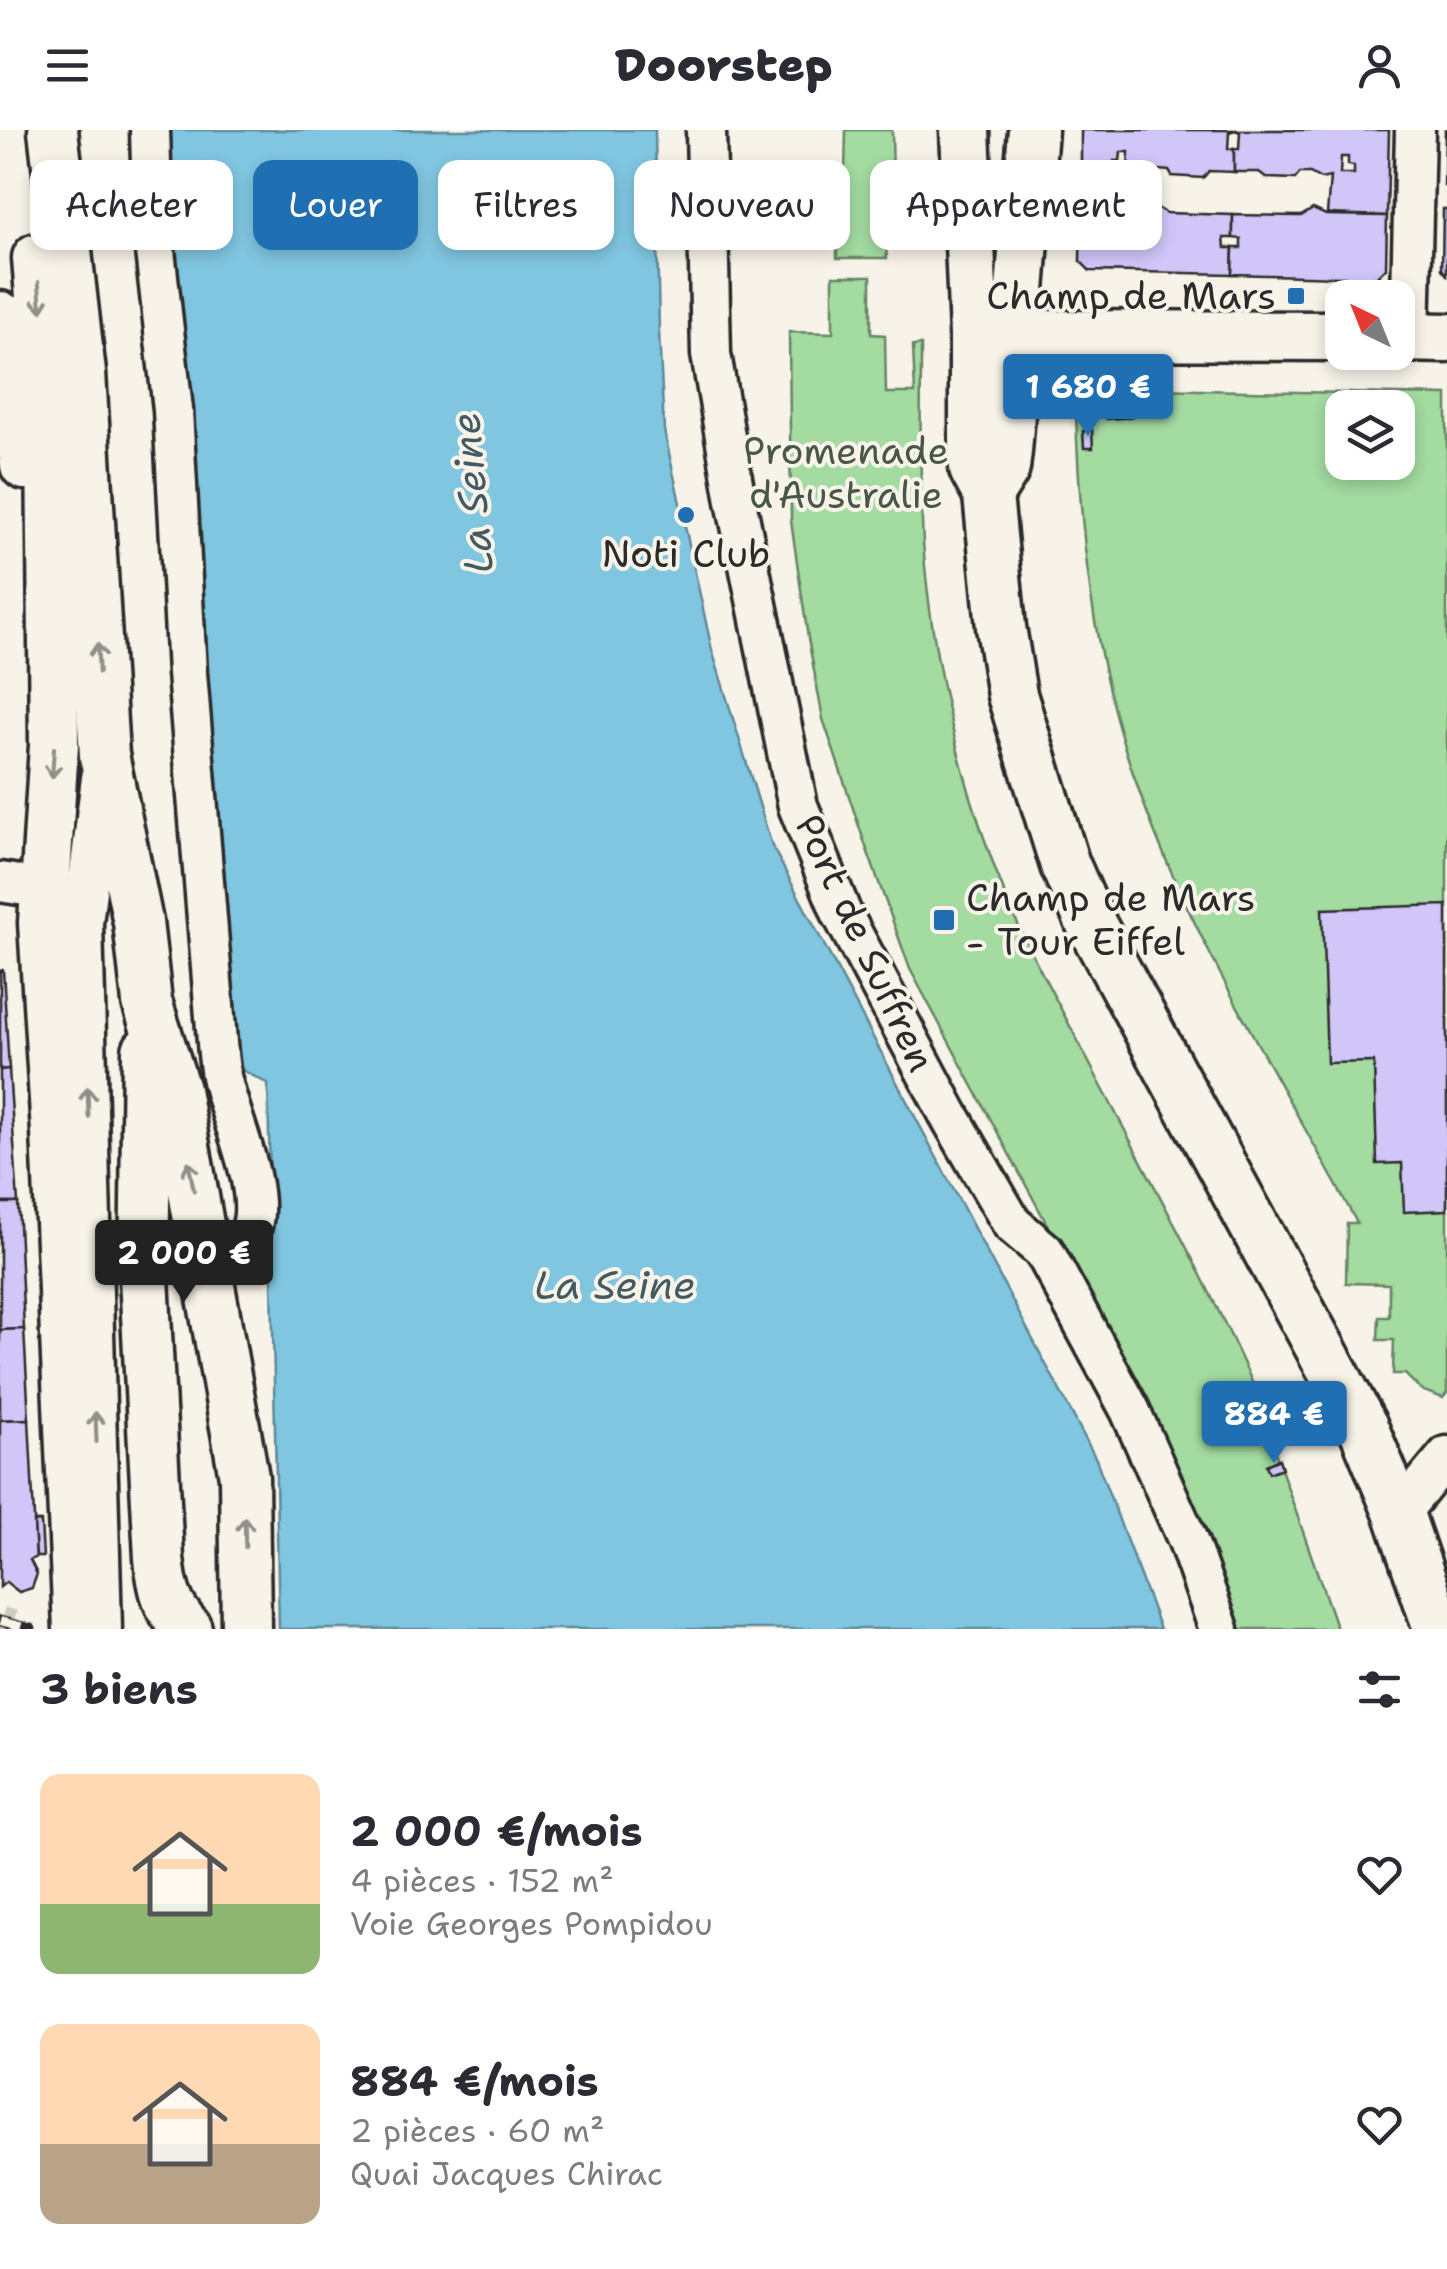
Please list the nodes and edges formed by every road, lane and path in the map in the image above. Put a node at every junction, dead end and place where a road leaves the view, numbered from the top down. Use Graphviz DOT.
graph roads {
  1 [pos="26,130"];
  2 [pos="52,130"];
  3 [pos="86,130"];
  4 [pos="150,130"];
  5 [pos="706,130"];
  6 [pos="965,130"];
  7 [pos="1032,130"];
  8 [pos="1416,130"];
  9 [pos="0,316"];
  10 [pos="994,335"];
  11 [pos="1325,336"];
  12 [pos="1418,337"];
  13 [pos="82,373"];
  14 [pos="52,596"];
  15 [pos="104,755"];
  16 [pos="23,886"];
  17 [pos="147,1002"];
  18 [pos="207,1260"];
  19 [pos="1447,1456"];
  20 [pos="1400,1514"];
  21 [pos="1437,1599"];
  22 [pos="78,1629"];
  23 [pos="102,1629"];
  24 [pos="188,1629"];
  25 [pos="246,1629"];
  26 [pos="1219,1629"];
  1 -- 14 [label="main road, one-way"];
  2 -- 13 [label="main road"];
  3 -- 13 [label="main road"];
  4 -- 18 [label="street"];
  5 -- 26 [label="street, Port de Suffren"];
  6 -- 10 [label="main road"];
  7 -- 10 [label="main road"];
  8 -- 12 [label="street"];
  9 -- 14 [label="main road"];
  10 -- 11 [label="main road"];
  10 -- 20 [label="main road"];
  15 -- 13 [label="main road, one-way"];
  14 -- 16 [label="main road, one-way"];
  15 -- 17 [label="main road"];
  23 -- 15 [label="street, one-way"];
  16 -- 22 [label="main road"];
  18 -- 17 [label="main road, one-way"];
  17 -- 24 [label="main road"];
  25 -- 18 [label="main road, one-way"];
  19 -- 20 [label="street"];
  20 -- 21 [label="main road"];
}
